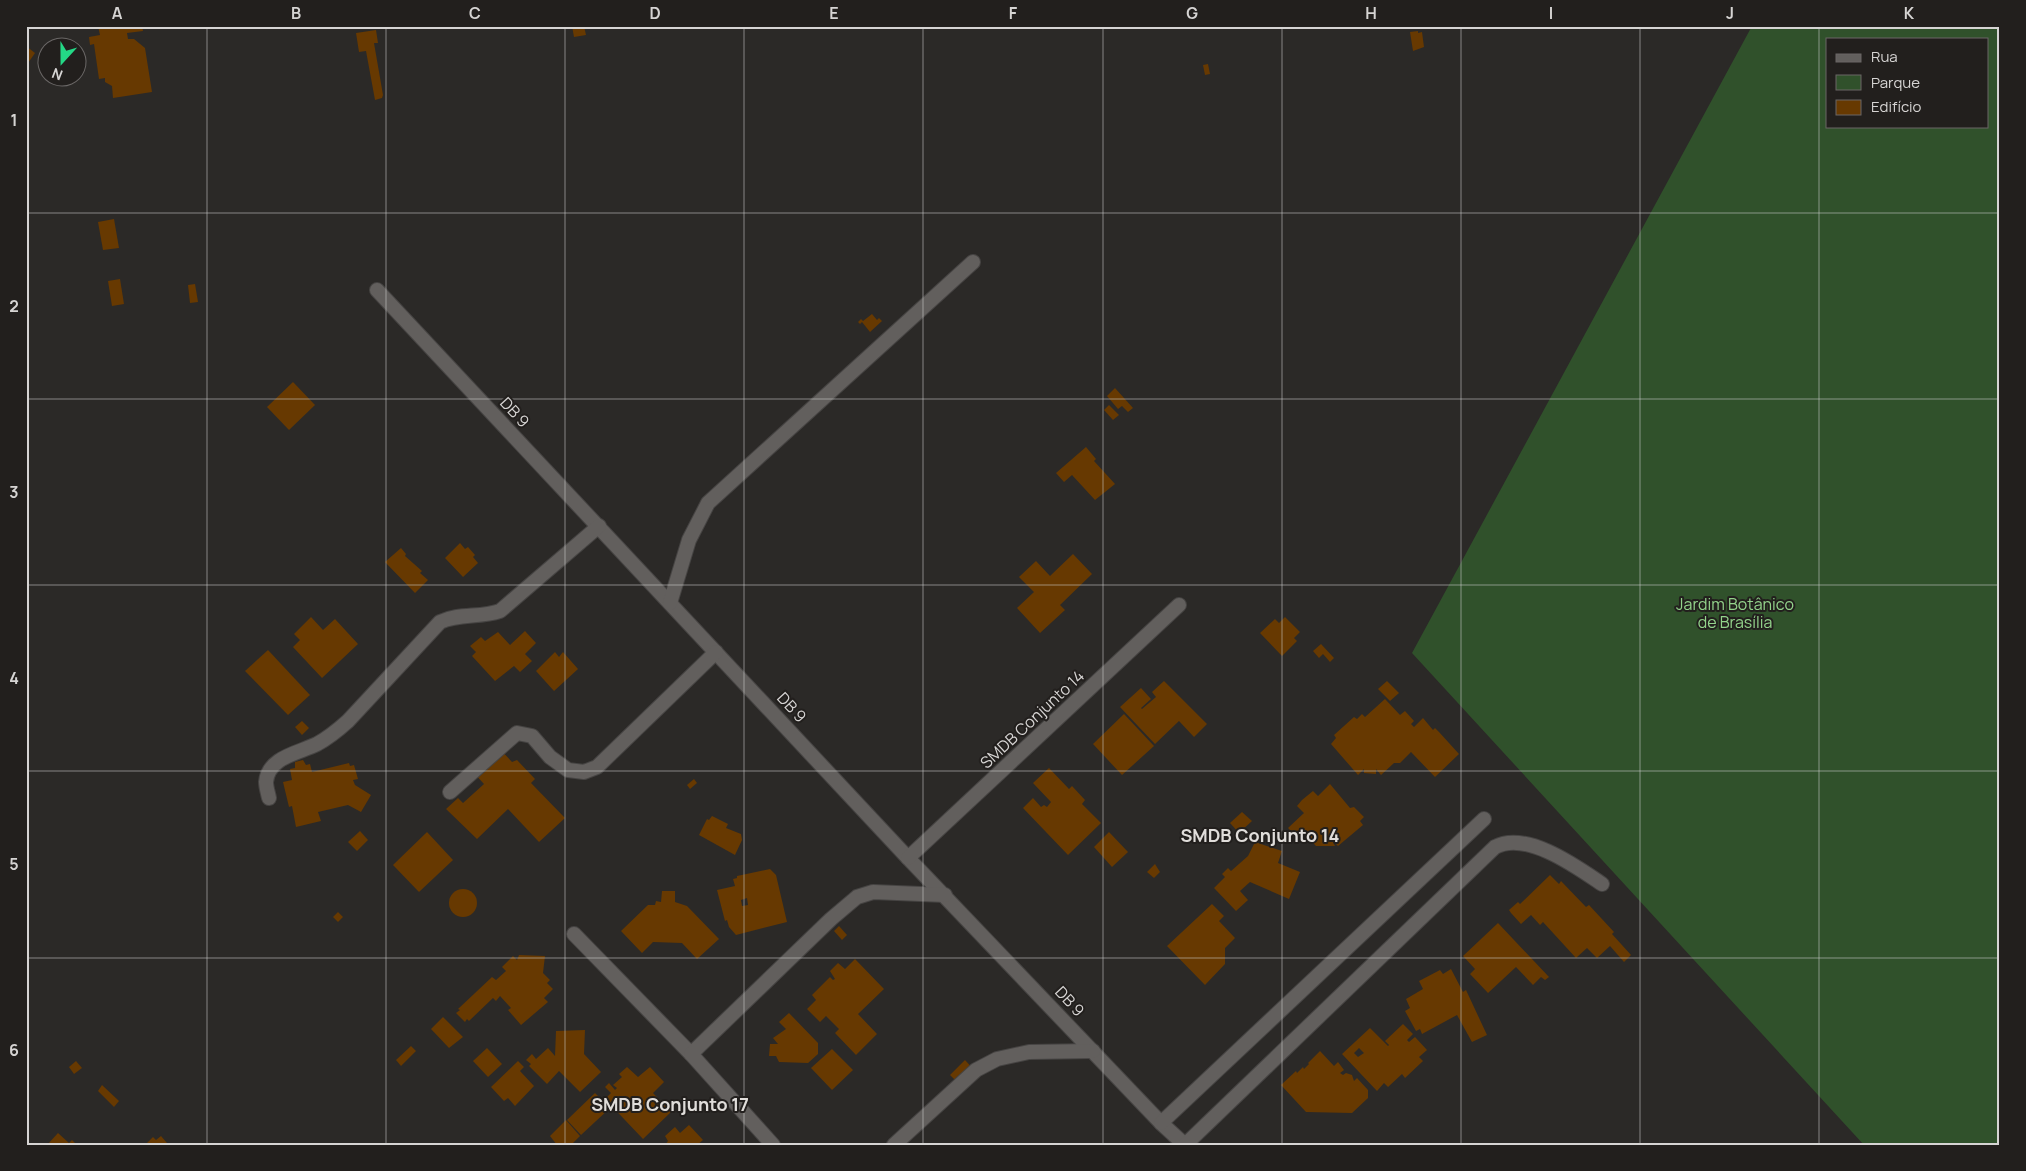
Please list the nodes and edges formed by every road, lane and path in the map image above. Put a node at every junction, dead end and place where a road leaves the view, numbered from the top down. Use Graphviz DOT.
graph roads {
  1 [pos="973,262"];
  2 [pos="377,290"];
  3 [pos="599,526"];
  4 [pos="670,603"];
  5 [pos="1179,605"];
  6 [pos="716,652"];
  7 [pos="450,792"];
  8 [pos="269,798"];
  9 [pos="1484,819"];
  10 [pos="908,858"];
  11 [pos="1602,884"];
  12 [pos="945,895"];
  13 [pos="574,934"];
  14 [pos="1093,1051"];
  15 [pos="690,1054"];
  16 [pos="1162,1123"];
  17 [pos="773,1145"];
  18 [pos="894,1145"];
  19 [pos="1185,1145"];
  1 -- 4 [label="street"];
  2 -- 3 [label="street, DB 9"];
  3 -- 4 [label="street, DB 9"];
  3 -- 8 [label="street"];
  4 -- 6 [label="street, DB 9"];
  5 -- 10 [label="street, SMDB Conjunto 14"];
  6 -- 7 [label="street"];
  6 -- 10 [label="street, DB 9"];
  9 -- 16 [label="street"];
  10 -- 12 [label="street, DB 9"];
  11 -- 19 [label="street"];
  12 -- 14 [label="street, DB 9"];
  12 -- 15 [label="street"];
  13 -- 15 [label="street"];
  14 -- 16 [label="street, DB 9"];
  14 -- 18 [label="street"];
  15 -- 17 [label="street"];
  16 -- 19 [label="street, DB 9"];
}
